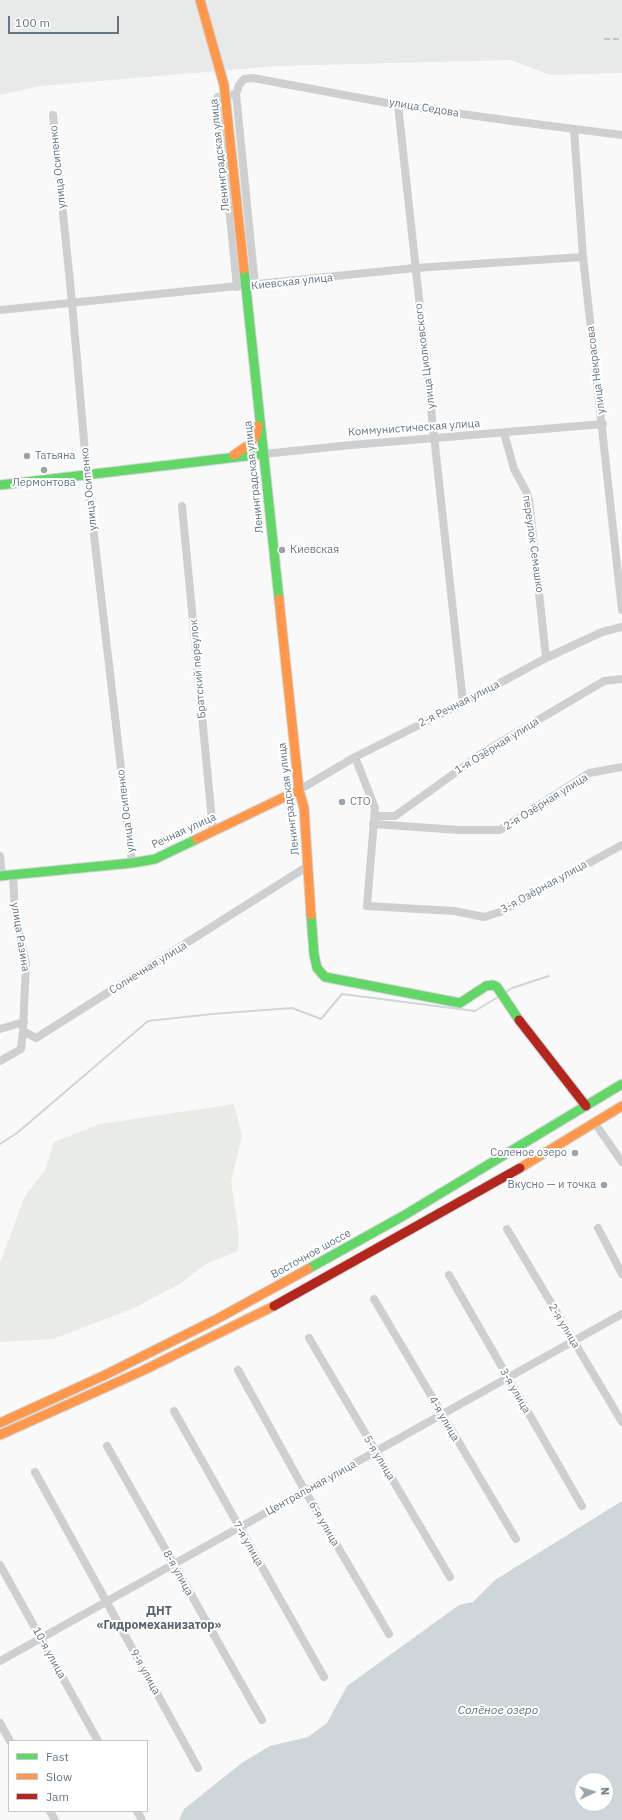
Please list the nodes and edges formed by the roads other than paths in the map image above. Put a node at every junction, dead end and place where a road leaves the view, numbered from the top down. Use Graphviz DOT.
graph roads {
  1 [pos="200,0"];
  2 [pos="236,94"];
  3 [pos="398,105"];
  4 [pos="53,115"];
  5 [pos="574,129"];
  6 [pos="622,135"];
  7 [pos="583,256"];
  8 [pos="415,268"];
  9 [pos="246,286"];
  10 [pos="72,302"];
  11 [pos="0,310"];
  12 [pos="260,419"];
  13 [pos="603,424"];
  14 [pos="504,433"];
  15 [pos="434,438"];
  16 [pos="263,454"];
  17 [pos="227,458"];
  18 [pos="87,475"];
  19 [pos="0,485"];
  20 [pos="182,506"];
  21 [pos="622,610"];
  22 [pos="622,627"];
  23 [pos="546,658"];
  24 [pos="622,679"];
  25 [pos="463,703"];
  26 [pos="355,758"];
  27 [pos="622,767"];
  28 [pos="299,790"];
  29 [pos="374,820"];
  30 [pos="213,831"];
  31 [pos="622,844"];
  32 [pos="0,856"];
  33 [pos="132,863"];
  34 [pos="308,866"];
  35 [pos="13,875"];
  36 [pos="1,876"];
  37 [pos="24,1022"];
  38 [pos="0,1029"];
  39 [pos="23,1031"];
  40 [pos="0,1061"];
  41 [pos="622,1084"];
  42 [pos="586,1106"];
  43 [pos="622,1106"];
  44 [pos="594,1122"];
  45 [pos="622,1162"];
  46 [pos="403,1216"];
  47 [pos="598,1228"];
  48 [pos="507,1229"];
  49 [pos="382,1245"];
  50 [pos="622,1274"];
  51 [pos="449,1275"];
  52 [pos="374,1299"];
  53 [pos="622,1314"];
  54 [pos="309,1338"];
  55 [pos="573,1342"];
  56 [pos="238,1370"];
  57 [pos="507,1378"];
  58 [pos="174,1411"];
  59 [pos="441,1415"];
  60 [pos="622,1422"];
  61 [pos="0,1423"];
  62 [pos="0,1435"];
  63 [pos="108,1446"];
  64 [pos="375,1452"];
  65 [pos="35,1472"];
  66 [pos="304,1491"];
  67 [pos="582,1506"];
  68 [pos="239,1528"];
  69 [pos="516,1539"];
  70 [pos="173,1564"];
  71 [pos="0,1565"];
  72 [pos="450,1577"];
  73 [pos="107,1602"];
  74 [pos="388,1634"];
  75 [pos="41,1638"];
  76 [pos="0,1661"];
  77 [pos="324,1677"];
  78 [pos="262,1720"];
  79 [pos="0,1723"];
  80 [pos="9,1740"];
  81 [pos="97,1740"];
  82 [pos="198,1768"];
  1 -- 9 [label="main road, Ленинградская улица, bridge"];
  2 -- 3 [label="street, улица Седова"];
  2 -- 9 [label="street"];
  2 -- 9 [label="street"];
  3 -- 5 [label="street, улица Седова"];
  3 -- 8 [label="street, улица Циолковского"];
  4 -- 10 [label="street, улица Осипенко"];
  5 -- 6 [label="street, улица Седова"];
  5 -- 7 [label="street, улица Некрасова"];
  7 -- 8 [label="street, Киевская улица"];
  7 -- 13 [label="street, улица Некрасова"];
  8 -- 9 [label="street, Киевская улица"];
  8 -- 15 [label="street, улица Циолковского"];
  9 -- 10 [label="street, Киевская улица"];
  9 -- 12 [label="main road, Ленинградская улица"];
  10 -- 11 [label="street, Киевская улица"];
  10 -- 18 [label="street, улица Осипенко"];
  12 -- 16 [label="main road, Ленинградская улица"];
  12 -- 17 [label="main road, Коммунистическая улица"];
  13 -- 14 [label="street, Коммунистическая улица"];
  13 -- 21 [label="street, улица Некрасова"];
  14 -- 15 [label="street, Коммунистическая улица"];
  14 -- 23 [label="street, переулок Семашко"];
  15 -- 16 [label="street, Коммунистическая улица"];
  15 -- 25 [label="street, улица Циолковского"];
  16 -- 17 [label="main road, Коммунистическая улица"];
  16 -- 28 [label="main road, Ленинградская улица"];
  17 -- 18 [label="main road, Коммунистическая улица"];
  18 -- 19 [label="main road, Коммунистическая улица"];
  18 -- 33 [label="street, улица Осипенко"];
  20 -- 30 [label="street, Братский переулок"];
  22 -- 23 [label="street, 2-я Речная улица"];
  23 -- 25 [label="street, 2-я Речная улица"];
  24 -- 29 [label="street, 1-я Озёрная улица"];
  25 -- 26 [label="street, 2-я Речная улица"];
  26 -- 28 [label="street, 2-я Речная улица"];
  26 -- 29 [label="street"];
  27 -- 29 [label="street, 2-я Озёрная улица"];
  28 -- 30 [label="main road, Речная улица"];
  28 -- 34 [label="main road, Ленинградская улица"];
  29 -- 31 [label="street, 3-я Озёрная улица"];
  30 -- 33 [label="main road, Речная улица"];
  32 -- 36 [label="street"];
  33 -- 35 [label="main road, Речная улица"];
  34 -- 39 [label="street, Солнечная улица"];
  34 -- 42 [label="main road, Ленинградская улица"];
  35 -- 36 [label="main road, Речная улица"];
  35 -- 37 [label="street, улица Разина"];
  37 -- 38 [label="street"];
  37 -- 39 [label="street, улица Разина"];
  39 -- 40 [label="street"];
  41 -- 42 [label="main road, Восточное шоссе"];
  42 -- 46 [label="main road, Восточное шоссе"];
  43 -- 44 [label="main road"];
  44 -- 45 [label="street"];
  44 -- 49 [label="main road"];
  46 -- 49 [label="main road"];
  46 -- 61 [label="main road, Восточное шоссе"];
  47 -- 50 [label="street"];
  48 -- 55 [label="street, 2-я улица"];
  49 -- 62 [label="main road"];
  51 -- 57 [label="street, 3-я улица"];
  52 -- 59 [label="street, 4-я улица"];
  53 -- 55 [label="street, Центральная улица"];
  54 -- 64 [label="street, 5-я улица"];
  55 -- 57 [label="street, Центральная улица"];
  55 -- 60 [label="street, 2-я улица"];
  56 -- 66 [label="street, 6-я улица"];
  57 -- 59 [label="street, Центральная улица"];
  57 -- 67 [label="street, 3-я улица"];
  58 -- 68 [label="street, 7-я улица"];
  59 -- 64 [label="street, Центральная улица"];
  59 -- 69 [label="street, 4-я улица"];
  63 -- 70 [label="street, 8-я улица"];
  64 -- 66 [label="street, Центральная улица"];
  64 -- 72 [label="street, 5-я улица"];
  65 -- 73 [label="street, 9-я улица"];
  66 -- 68 [label="street, Центральная улица"];
  66 -- 74 [label="street, 6-я улица"];
  68 -- 70 [label="street, Центральная улица"];
  68 -- 77 [label="street, 7-я улица"];
  70 -- 73 [label="street, Центральная улица"];
  70 -- 78 [label="street, 8-я улица"];
  71 -- 75 [label="street, 10-я улица"];
  73 -- 75 [label="street, Центральная улица"];
  73 -- 82 [label="street, 9-я улица"];
  75 -- 76 [label="street, Центральная улица"];
  75 -- 81 [label="street, 10-я улица"];
  79 -- 80 [label="street"];
}
